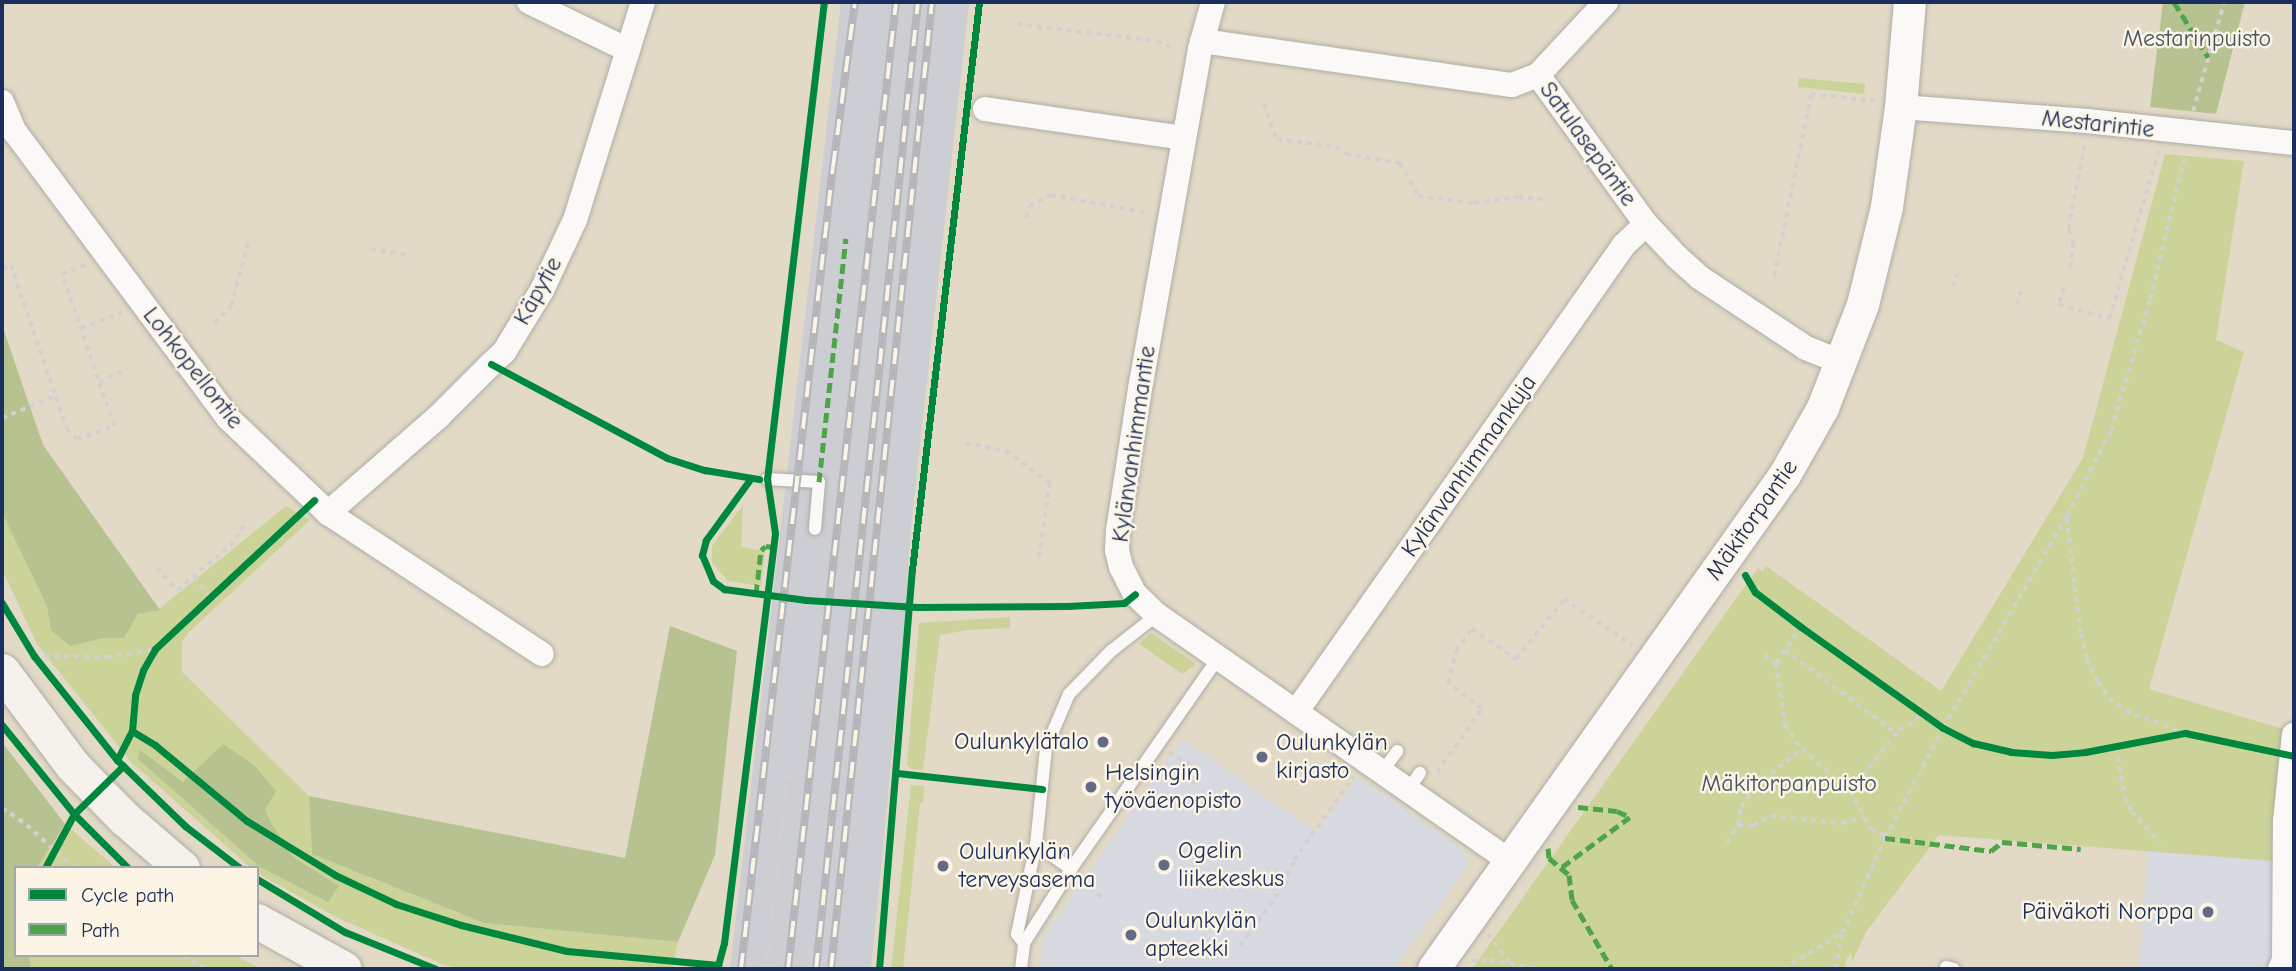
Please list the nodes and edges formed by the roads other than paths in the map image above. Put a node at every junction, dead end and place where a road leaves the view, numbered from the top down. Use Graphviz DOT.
graph roads {
  1 [pos="529,2"];
  2 [pos="643,2"];
  3 [pos="1213,2"];
  4 [pos="1606,2"];
  5 [pos="1910,2"];
  6 [pos="1202,41"];
  7 [pos="628,50"];
  8 [pos="1538,75"];
  9 [pos="2,102"];
  10 [pos="1890,104"];
  11 [pos="985,109"];
  12 [pos="1183,138"];
  13 [pos="2294,144"];
  14 [pos="1646,224"];
  15 [pos="1843,363"];
  16 [pos="767,479"];
  17 [pos="328,513"];
  18 [pos="815,529"];
  19 [pos="1157,615"];
  20 [pos="542,654"];
  21 [pos="1218,658"];
  22 [pos="2,671"];
  23 [pos="1296,712"];
  24 [pos="2294,734"];
  25 [pos="1397,751"];
  26 [pos="1382,772"];
  27 [pos="2291,793"];
  28 [pos="1035,844"];
  29 [pos="1511,862"];
  30 [pos="180,866"];
  31 [pos="1071,869"];
  32 [pos="259,921"];
  33 [pos="1024,943"];
  34 [pos="2286,964"];
  35 [pos="344,969"];
  36 [pos="1021,969"];
  37 [pos="1434,969"];
  1 -- 7 [label="street"];
  2 -- 7 [label="street, Käpytie"];
  3 -- 6 [label="street, Kylänvanhimmantie"];
  4 -- 8 [label="street"];
  5 -- 10 [label="street, Mäkitorpantie"];
  6 -- 8 [label="street, Satulasepäntie"];
  6 -- 12 [label="street, Kylänvanhimmantie"];
  7 -- 17 [label="street, Käpytie"];
  8 -- 14 [label="street, Satulasepäntie"];
  9 -- 17 [label="street, Lohkopellontie"];
  10 -- 13 [label="street, Mestarintie"];
  10 -- 15 [label="street, Mäkitorpantie"];
  11 -- 12 [label="street"];
  12 -- 19 [label="street, Kylänvanhimmantie"];
  14 -- 15 [label="street, Satulasepäntie"];
  14 -- 23 [label="street, Kylänvanhimmankuja"];
  15 -- 29 [label="street, Mäkitorpantie"];
  16 -- 18 [label="lane"];
  17 -- 20 [label="street, Lohkopellontie"];
  19 -- 21 [label="street, Kylänvanhimmantie"];
  19 -- 28 [label="lane"];
  21 -- 23 [label="street, Kylänvanhimmantie"];
  21 -- 31 [label="lane"];
  22 -- 30 [label="main road"];
  23 -- 26 [label="street, Kylänvanhimmantie"];
  24 -- 27 [label="street"];
  25 -- 26 [label="lane"];
  26 -- 29 [label="street, Kylänvanhimmantie"];
  27 -- 34 [label="street"];
  28 -- 31 [label="lane"];
  28 -- 33 [label="lane"];
  29 -- 37 [label="street, Mäkitorpantie"];
  31 -- 33 [label="lane"];
  32 -- 35 [label="main road"];
  33 -- 36 [label="lane"];
}
